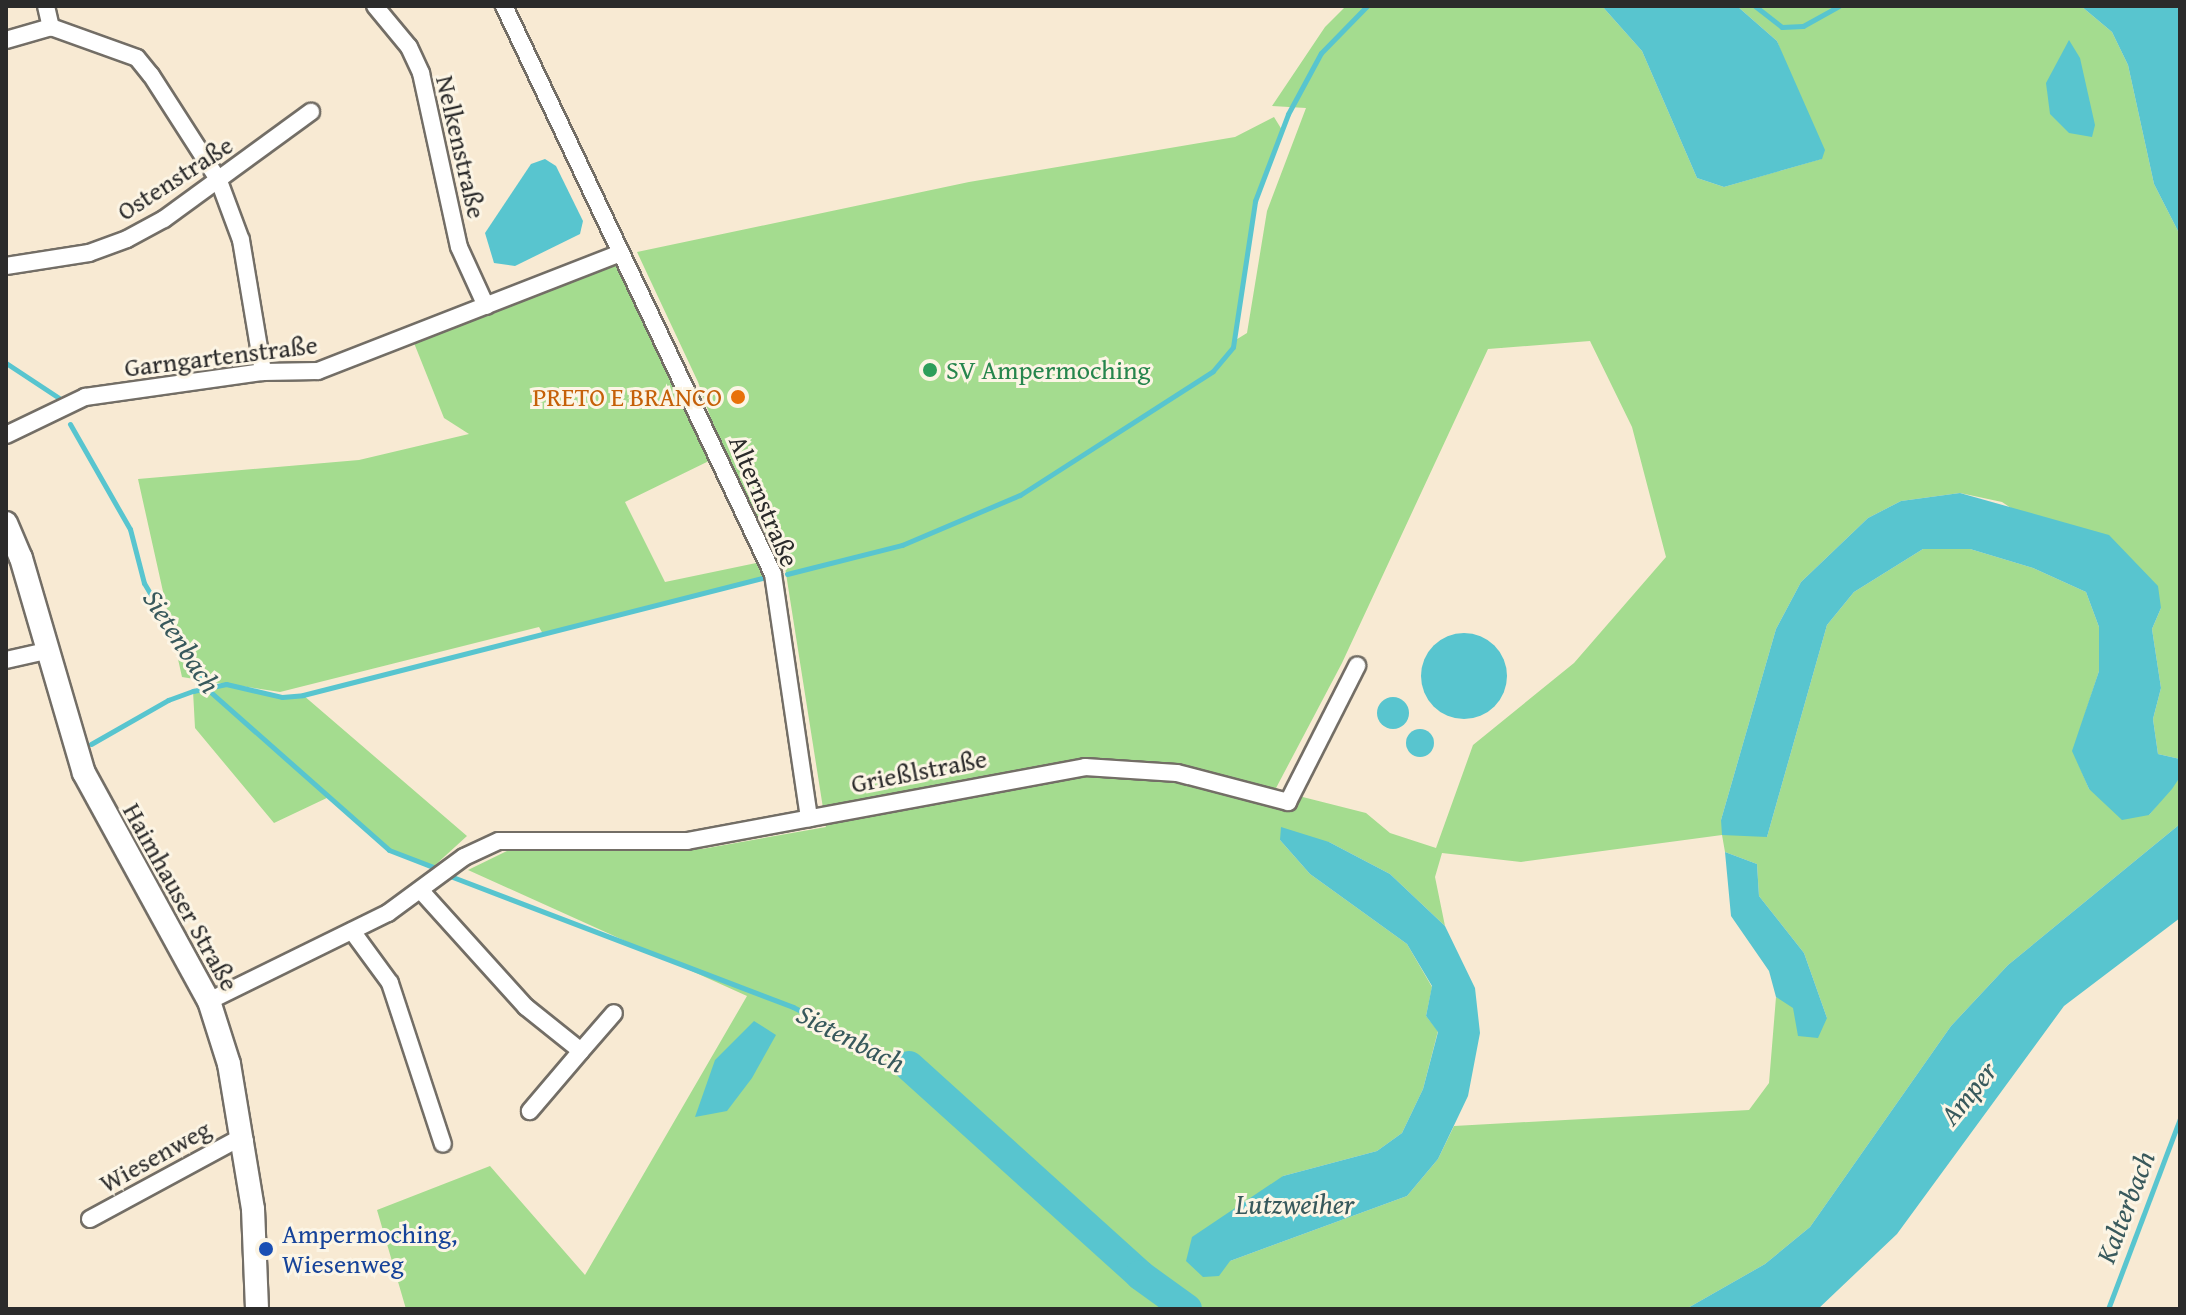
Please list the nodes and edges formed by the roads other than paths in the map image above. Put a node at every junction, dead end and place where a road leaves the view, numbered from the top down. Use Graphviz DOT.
graph roads {
  1 [pos="46,6"];
  2 [pos="375,6"];
  3 [pos="504,6"];
  4 [pos="51,27"];
  5 [pos="6,40"];
  6 [pos="311,112"];
  7 [pos="219,181"];
  8 [pos="621,253"];
  9 [pos="6,266"];
  10 [pos="486,306"];
  11 [pos="263,372"];
  12 [pos="6,435"];
  13 [pos="6,523"];
  14 [pos="46,651"];
  15 [pos="6,660"];
  16 [pos="1357,666"];
  17 [pos="809,818"];
  18 [pos="422,892"];
  19 [pos="352,931"];
  20 [pos="209,1001"];
  21 [pos="614,1013"];
  22 [pos="581,1051"];
  23 [pos="530,1111"];
  24 [pos="245,1141"];
  25 [pos="443,1144"];
  26 [pos="90,1219"];
  27 [pos="257,1309"];
  1 -- 4 [label="street"];
  2 -- 10 [label="street, Nelkenstraße"];
  3 -- 8 [label="street, Alternstraße"];
  4 -- 5 [label="street"];
  4 -- 7 [label="street"];
  6 -- 7 [label="street, Ostenstraße"];
  7 -- 9 [label="street, Ostenstraße"];
  7 -- 11 [label="street"];
  8 -- 10 [label="street, Garngartenstraße"];
  8 -- 17 [label="street, Alternstraße"];
  10 -- 11 [label="street, Garngartenstraße"];
  11 -- 12 [label="street, Garngartenstraße"];
  13 -- 14 [label="main road, Haimhauser Straße"];
  14 -- 15 [label="street"];
  14 -- 20 [label="main road, Haimhauser Straße"];
  16 -- 17 [label="street, Grießlstraße"];
  17 -- 18 [label="street, Grießlstraße"];
  18 -- 19 [label="street, Grießlstraße"];
  18 -- 22 [label="street"];
  19 -- 20 [label="street, Grießlstraße"];
  19 -- 25 [label="street"];
  20 -- 24 [label="main road, Haimhauser Straße"];
  21 -- 22 [label="street"];
  22 -- 23 [label="street"];
  24 -- 26 [label="street, Wiesenweg"];
  24 -- 27 [label="main road, Haimhauser Straße"];
}
